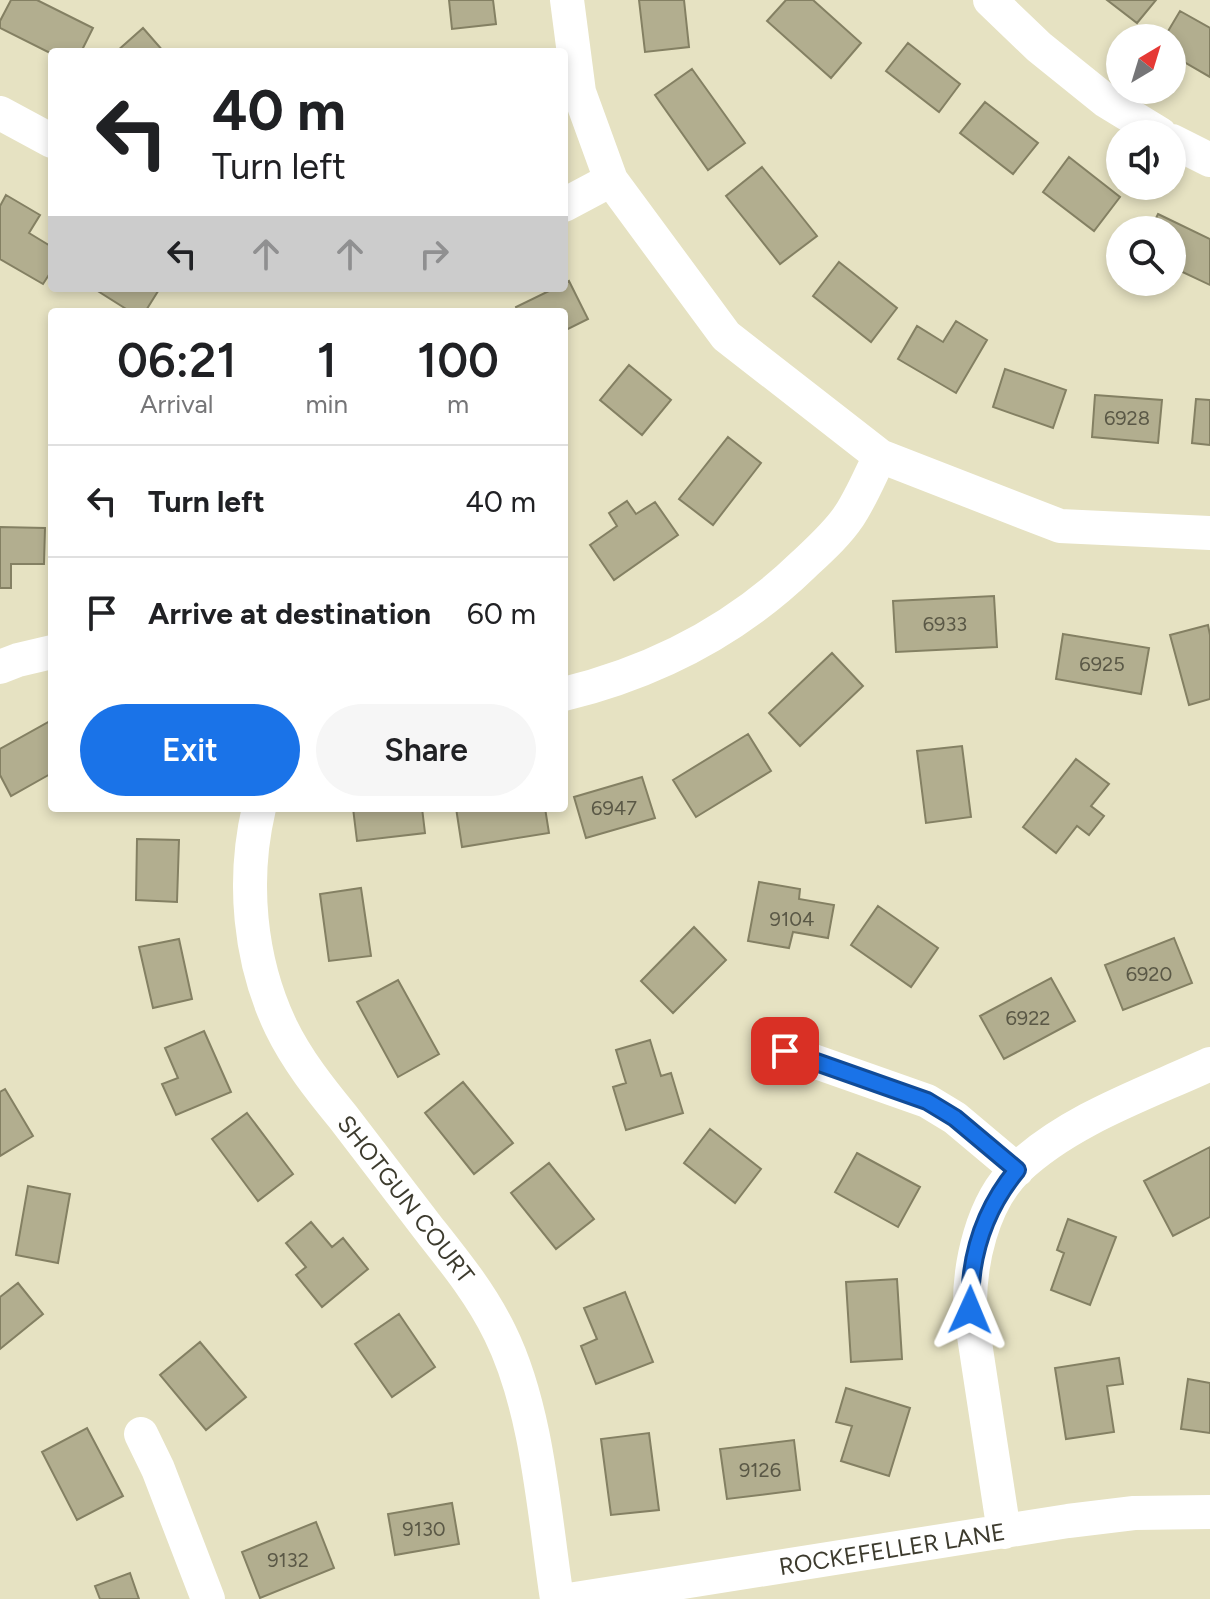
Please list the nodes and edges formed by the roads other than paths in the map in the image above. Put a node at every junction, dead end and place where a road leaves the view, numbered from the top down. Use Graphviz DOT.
graph roads {
  1 [pos="567,0"];
  2 [pos="990,0"];
  3 [pos="0,113"];
  4 [pos="1137,120"];
  5 [pos="48,139"];
  6 [pos="1186,148"];
  7 [pos="1210,160"];
  8 [pos="611,180"];
  9 [pos="568,203"];
  10 [pos="880,456"];
  11 [pos="1210,533"];
  12 [pos="48,653"];
  13 [pos="0,667"];
  14 [pos="568,693"];
  15 [pos="258,812"];
  16 [pos="785,1051"];
  17 [pos="1210,1064"];
  18 [pos="1017,1170"];
  19 [pos="141,1434"];
  20 [pos="1210,1512"];
  21 [pos="1004,1532"];
  22 [pos="208,1599"];
  23 [pos="557,1599"];
  24 [pos="575,1599"];
  1 -- 8 [label="street"];
  2 -- 4 [label="street"];
  3 -- 5 [label="street"];
  6 -- 7 [label="street"];
  8 -- 9 [label="street"];
  8 -- 10 [label="street"];
  10 -- 11 [label="street"];
  10 -- 14 [label="street"];
  12 -- 13 [label="street"];
  15 -- 23 [label="street, SHOTGUN COURT"];
  16 -- 18 [label="street"];
  17 -- 18 [label="street"];
  18 -- 21 [label="street"];
  19 -- 22 [label="street"];
  20 -- 21 [label="street, ROCKEFELLER LANE"];
  21 -- 24 [label="street, ROCKEFELLER LANE"];
}
